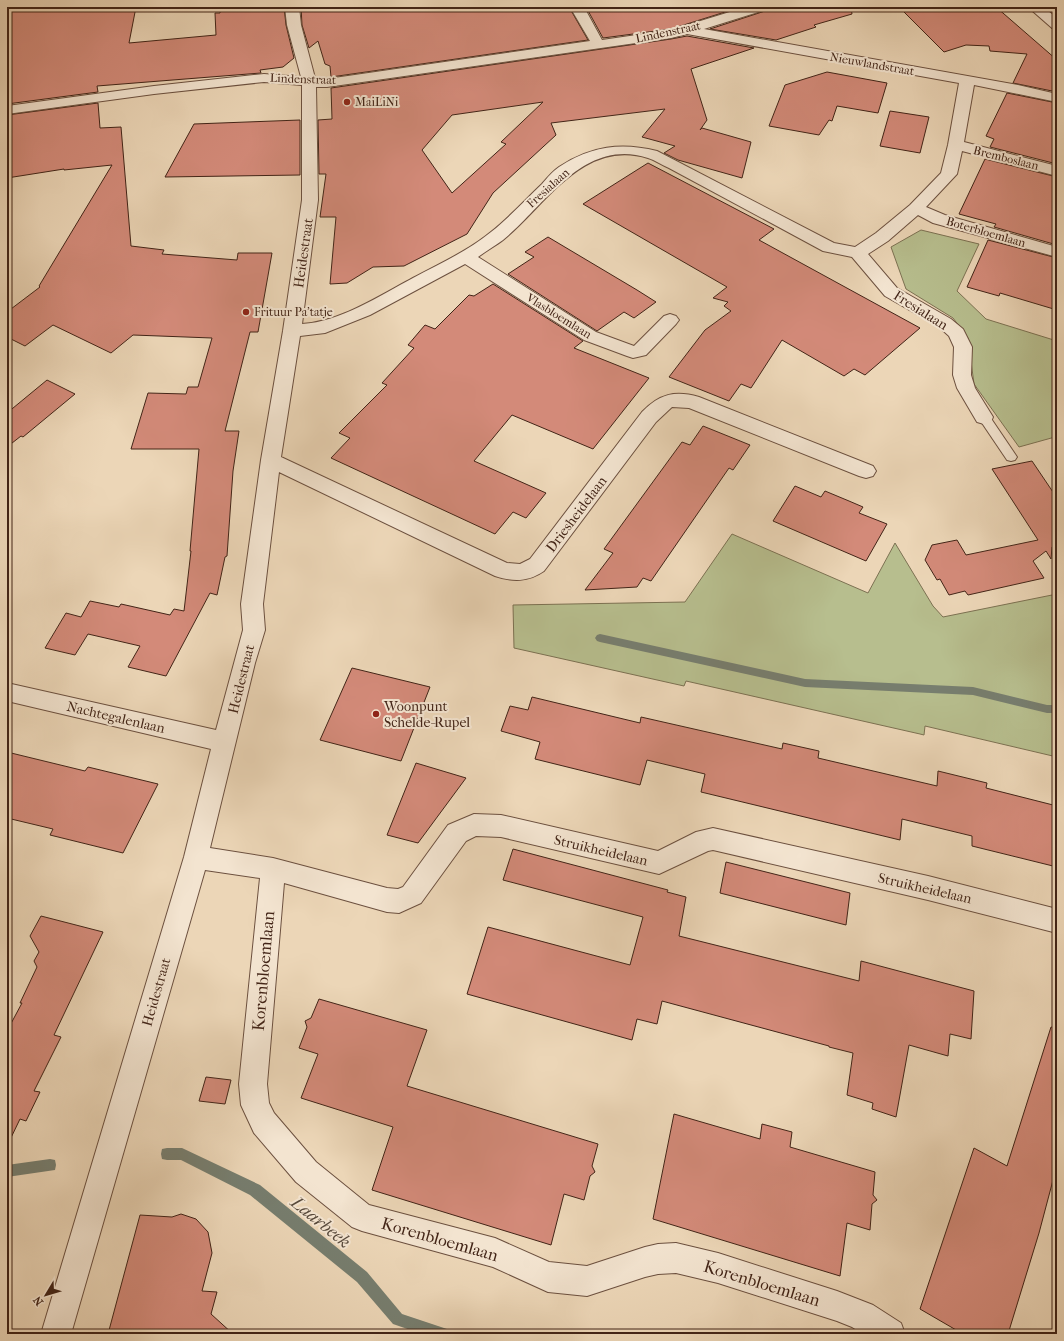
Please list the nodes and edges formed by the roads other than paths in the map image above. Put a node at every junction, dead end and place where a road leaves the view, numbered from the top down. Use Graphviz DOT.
graph roads {
  1 [pos="292,7"];
  2 [pos="577,7"];
  3 [pos="760,7"];
  4 [pos="1035,7"];
  5 [pos="1057,25"];
  6 [pos="688,30"];
  7 [pos="598,44"];
  8 [pos="308,81"];
  9 [pos="967,81"];
  10 [pos="1057,98"];
  11 [pos="7,110"];
  12 [pos="956,145"];
  13 [pos="1057,171"];
  14 [pos="916,208"];
  15 [pos="1057,252"];
  16 [pos="858,253"];
  17 [pos="466,257"];
  18 [pos="670,320"];
  19 [pos="292,331"];
  20 [pos="984,417"];
  21 [pos="1011,457"];
  22 [pos="271,460"];
  23 [pos="866,471"];
  24 [pos="7,692"];
  25 [pos="225,742"];
  26 [pos="196,857"];
  27 [pos="273,869"];
  28 [pos="1057,921"];
  29 [pos="56,1334"];
  30 [pos="890,1334"];
  1 -- 8 [label="street, Heidestraat"];
  2 -- 7 [label="street"];
  3 -- 6 [label="street, Lindenstraat"];
  4 -- 5 [label="street"];
  6 -- 7 [label="street, Lindenstraat"];
  6 -- 9 [label="street, Nieuwlandstraat"];
  7 -- 8 [label="street, Lindenstraat"];
  8 -- 11 [label="street, Lindenstraat"];
  8 -- 19 [label="street, Heidestraat"];
  9 -- 10 [label="street, Nieuwlandstraat"];
  9 -- 12 [label="street"];
  12 -- 13 [label="street, Bremboslaan"];
  12 -- 14 [label="street"];
  14 -- 15 [label="street, Boterbloemlaan"];
  14 -- 16 [label="street"];
  16 -- 17 [label="street, Fresialaan"];
  16 -- 20 [label="street, Fresialaan"];
  17 -- 18 [label="street, Vlasbloemlaan"];
  17 -- 19 [label="street, Fresialaan"];
  19 -- 22 [label="street, Heidestraat"];
  20 -- 21 [label="lane"];
  22 -- 23 [label="street, Driesheidelaan"];
  22 -- 25 [label="street, Heidestraat"];
  24 -- 25 [label="street, Nachtegalenlaan"];
  25 -- 26 [label="street, Heidestraat"];
  26 -- 27 [label="street, Struikheidelaan"];
  26 -- 29 [label="street, Heidestraat"];
  27 -- 28 [label="street, Struikheidelaan"];
  27 -- 30 [label="street, Korenbloemlaan"];
}
